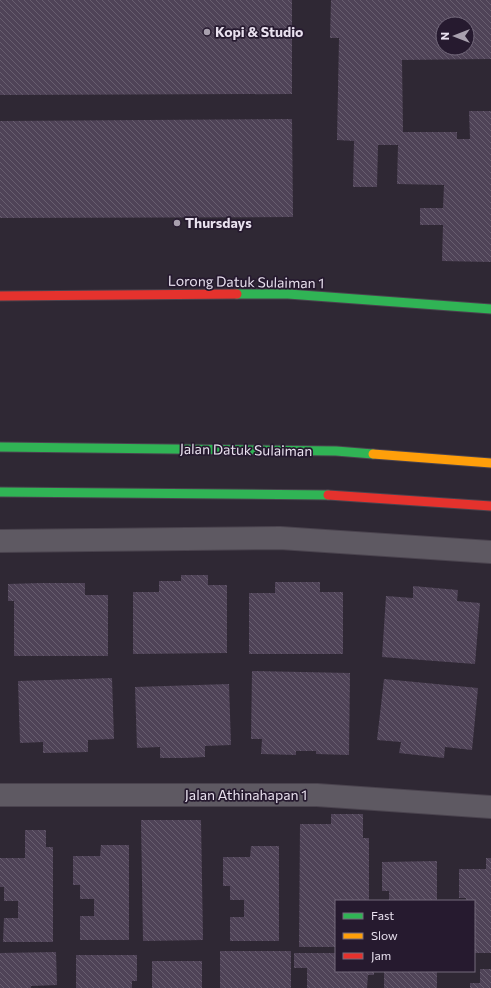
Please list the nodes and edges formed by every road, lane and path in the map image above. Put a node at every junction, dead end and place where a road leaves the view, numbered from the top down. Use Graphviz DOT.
graph roads {
  1 [pos="0,296"];
  2 [pos="491,309"];
  3 [pos="0,447"];
  4 [pos="491,463"];
  5 [pos="0,492"];
  6 [pos="491,506"];
  7 [pos="0,541"];
  8 [pos="491,552"];
  9 [pos="0,795"];
  10 [pos="491,807"];
  1 -- 2 [label="main road, Lorong Datuk Sulaiman 1"];
  3 -- 4 [label="main road, Jalan Datuk Sulaiman"];
  5 -- 6 [label="main road"];
  7 -- 8 [label="street"];
  9 -- 10 [label="street, Jalan Athinahapan 1"];
}
